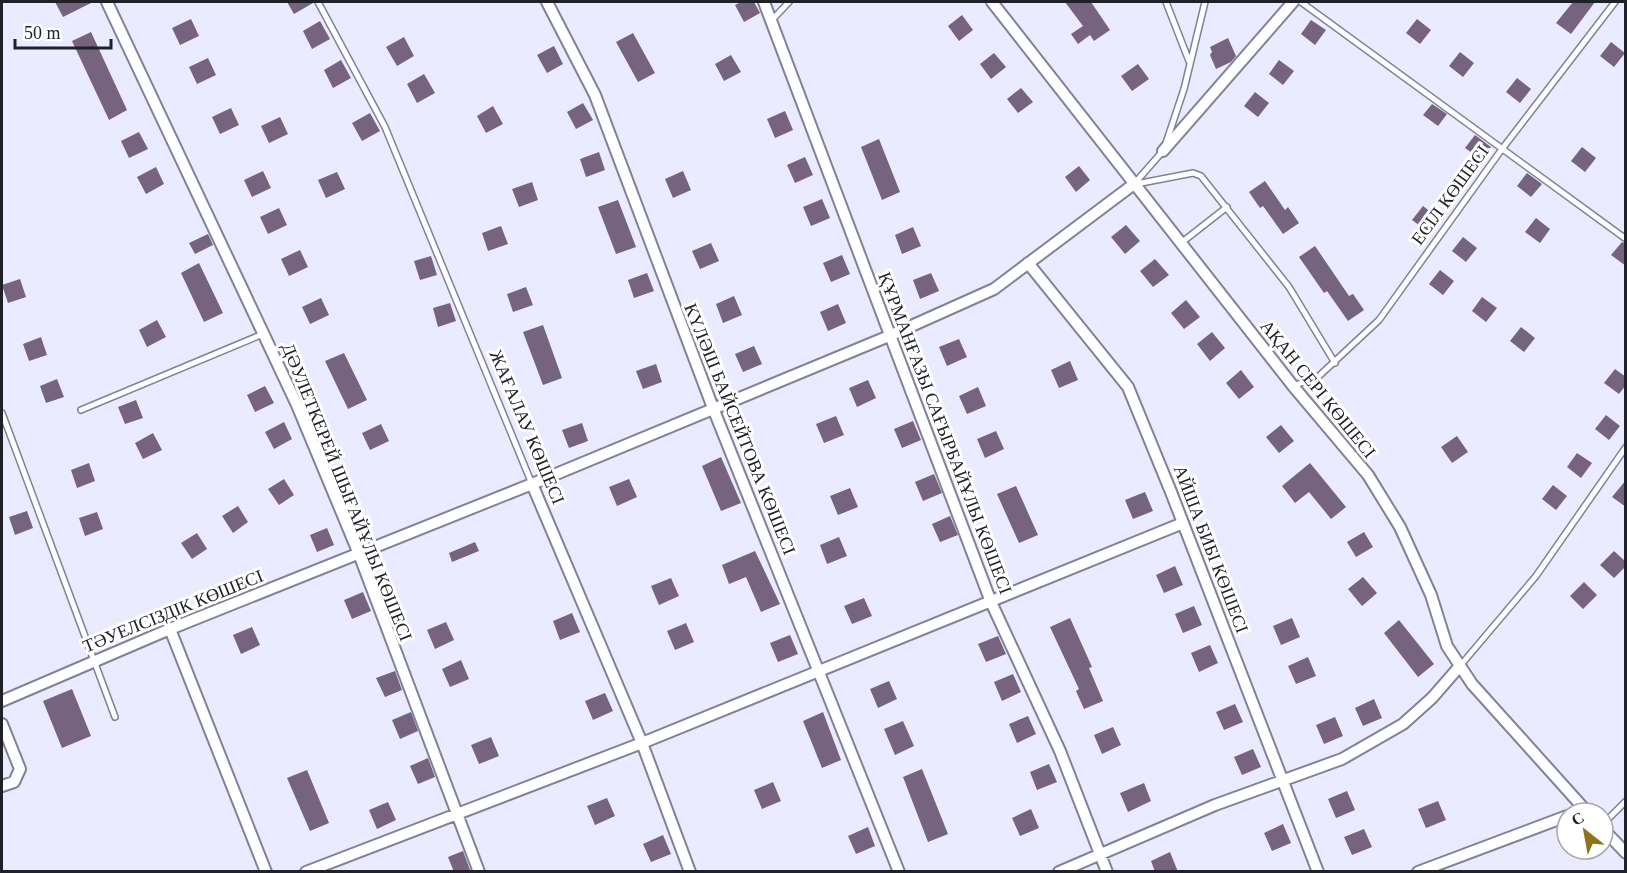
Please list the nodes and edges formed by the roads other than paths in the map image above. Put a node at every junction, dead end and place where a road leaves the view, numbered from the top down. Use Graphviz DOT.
graph roads {
  1 [pos="107,2"];
  2 [pos="318,2"];
  3 [pos="546,2"];
  4 [pos="764,2"];
  5 [pos="789,2"];
  6 [pos="992,2"];
  7 [pos="1166,2"];
  8 [pos="1205,2"];
  9 [pos="1293,2"];
  10 [pos="1301,2"];
  11 [pos="1615,2"];
  12 [pos="771,21"];
  13 [pos="1190,62"];
  14 [pos="1502,149"];
  15 [pos="1163,151"];
  16 [pos="1134,184"];
  17 [pos="1227,207"];
  18 [pos="1626,239"];
  19 [pos="1181,243"];
  20 [pos="1028,263"];
  21 [pos="263,334"];
  22 [pos="889,336"];
  23 [pos="1335,363"];
  24 [pos="1293,386"];
  25 [pos="713,408"];
  26 [pos="81,410"];
  27 [pos="2,412"];
  28 [pos="1626,447"];
  29 [pos="532,484"];
  30 [pos="1184,523"];
  31 [pos="359,554"];
  32 [pos="992,602"];
  33 [pos="170,629"];
  34 [pos="93,662"];
  35 [pos="1459,666"];
  36 [pos="819,672"];
  37 [pos="2,701"];
  38 [pos="115,717"];
  39 [pos="2,724"];
  40 [pos="642,743"];
  41 [pos="1282,779"];
  42 [pos="2,786"];
  43 [pos="1573,801"];
  44 [pos="1626,801"];
  45 [pos="1615,813"];
  46 [pos="457,815"];
  47 [pos="1555,821"];
  48 [pos="1615,840"];
  49 [pos="1626,853"];
  50 [pos="1101,855"];
  51 [pos="266,872"];
  52 [pos="306,872"];
  53 [pos="479,872"];
  54 [pos="690,872"];
  55 [pos="899,872"];
  56 [pos="1059,872"];
  57 [pos="1107,872"];
  58 [pos="1318,872"];
  59 [pos="1418,872"];
  1 -- 21 [label="street, ДӘУЛЕТКЕРЕЙ ШЫҒАЙҰЛЫ КӨШЕСІ"];
  2 -- 29 [label="lane, ЖАҒАЛАУ КӨШЕСІ"];
  3 -- 25 [label="street, КҮЛӘШ БАЙСЕЙТОВА КӨШЕСІ"];
  4 -- 12 [label="street, ҚҰРМАНҒАЗЫ САҒЫРБАЙҰЛЫ КӨШЕСІ"];
  5 -- 12 [label="lane"];
  6 -- 16 [label="street, АҚАН СЕРІ КӨШЕСІ"];
  7 -- 13 [label="lane"];
  8 -- 13 [label="lane"];
  9 -- 15 [label="street"];
  10 -- 14 [label="lane"];
  11 -- 14 [label="lane, ЕСІЛ КӨШЕСІ"];
  12 -- 22 [label="street, ҚҰРМАНҒАЗЫ САҒЫРБАЙҰЛЫ КӨШЕСІ"];
  13 -- 15 [label="lane"];
  14 -- 18 [label="lane"];
  14 -- 23 [label="lane, ЕСІЛ КӨШЕСІ"];
  15 -- 16 [label="lane"];
  16 -- 17 [label="lane"];
  16 -- 19 [label="street, АҚАН СЕРІ КӨШЕСІ"];
  16 -- 20 [label="street, ТӘУЕЛСІЗДІК КӨШЕСІ"];
  17 -- 19 [label="lane"];
  17 -- 23 [label="lane"];
  19 -- 24 [label="street, АҚАН СЕРІ КӨШЕСІ"];
  20 -- 22 [label="street, ТӘУЕЛСІЗДІК КӨШЕСІ"];
  20 -- 30 [label="street, АЙША БИБІ КӨШЕСІ"];
  21 -- 26 [label="lane"];
  21 -- 31 [label="street, ДӘУЛЕТКЕРЕЙ ШЫҒАЙҰЛЫ КӨШЕСІ"];
  22 -- 25 [label="street, ТӘУЕЛСІЗДІК КӨШЕСІ"];
  22 -- 32 [label="street, ҚҰРМАНҒАЗЫ САҒЫРБАЙҰЛЫ КӨШЕСІ"];
  23 -- 24 [label="lane, ЕСІЛ КӨШЕСІ"];
  24 -- 35 [label="street, АҚАН СЕРІ КӨШЕСІ"];
  25 -- 29 [label="street, ТӘУЕЛСІЗДІК КӨШЕСІ"];
  25 -- 36 [label="street, КҮЛӘШ БАЙСЕЙТОВА КӨШЕСІ"];
  27 -- 34 [label="lane"];
  28 -- 35 [label="lane"];
  29 -- 31 [label="street, ТӘУЕЛСІЗДІК КӨШЕСІ"];
  29 -- 40 [label="street, ЖАҒАЛАУ КӨШЕСІ"];
  30 -- 32 [label="street"];
  30 -- 41 [label="street, АЙША БИБІ КӨШЕСІ"];
  31 -- 33 [label="street, ТӘУЕЛСІЗДІК КӨШЕСІ"];
  31 -- 46 [label="street, ДӘУЛЕТКЕРЕЙ ШЫҒАЙҰЛЫ КӨШЕСІ"];
  32 -- 36 [label="street"];
  32 -- 50 [label="street, ҚҰРМАНҒАЗЫ САҒЫРБАЙҰЛЫ КӨШЕСІ"];
  33 -- 34 [label="street, ТӘУЕЛСІЗДІК КӨШЕСІ"];
  33 -- 51 [label="street"];
  34 -- 37 [label="street, ТӘУЕЛСІЗДІК КӨШЕСІ"];
  34 -- 38 [label="lane"];
  35 -- 41 [label="street"];
  35 -- 43 [label="street, АҚАН СЕРІ КӨШЕСІ"];
  36 -- 40 [label="street"];
  36 -- 55 [label="street, КҮЛӘШ БАЙСЕЙТОВА КӨШЕСІ"];
  39 -- 42 [label="street"];
  40 -- 46 [label="street"];
  40 -- 54 [label="street, ЖАҒАЛАУ КӨШЕСІ"];
  41 -- 50 [label="street"];
  41 -- 58 [label="street, АЙША БИБІ КӨШЕСІ"];
  44 -- 45 [label="lane"];
  46 -- 52 [label="street"];
  46 -- 53 [label="street, ДӘУЛЕТКЕРЕЙ ШЫҒАЙҰЛЫ КӨШЕСІ"];
  47 -- 59 [label="street"];
  48 -- 49 [label="street"];
  50 -- 56 [label="street"];
  50 -- 57 [label="street, ҚҰРМАНҒАЗЫ САҒЫРБАЙҰЛЫ КӨШЕСІ"];
}
